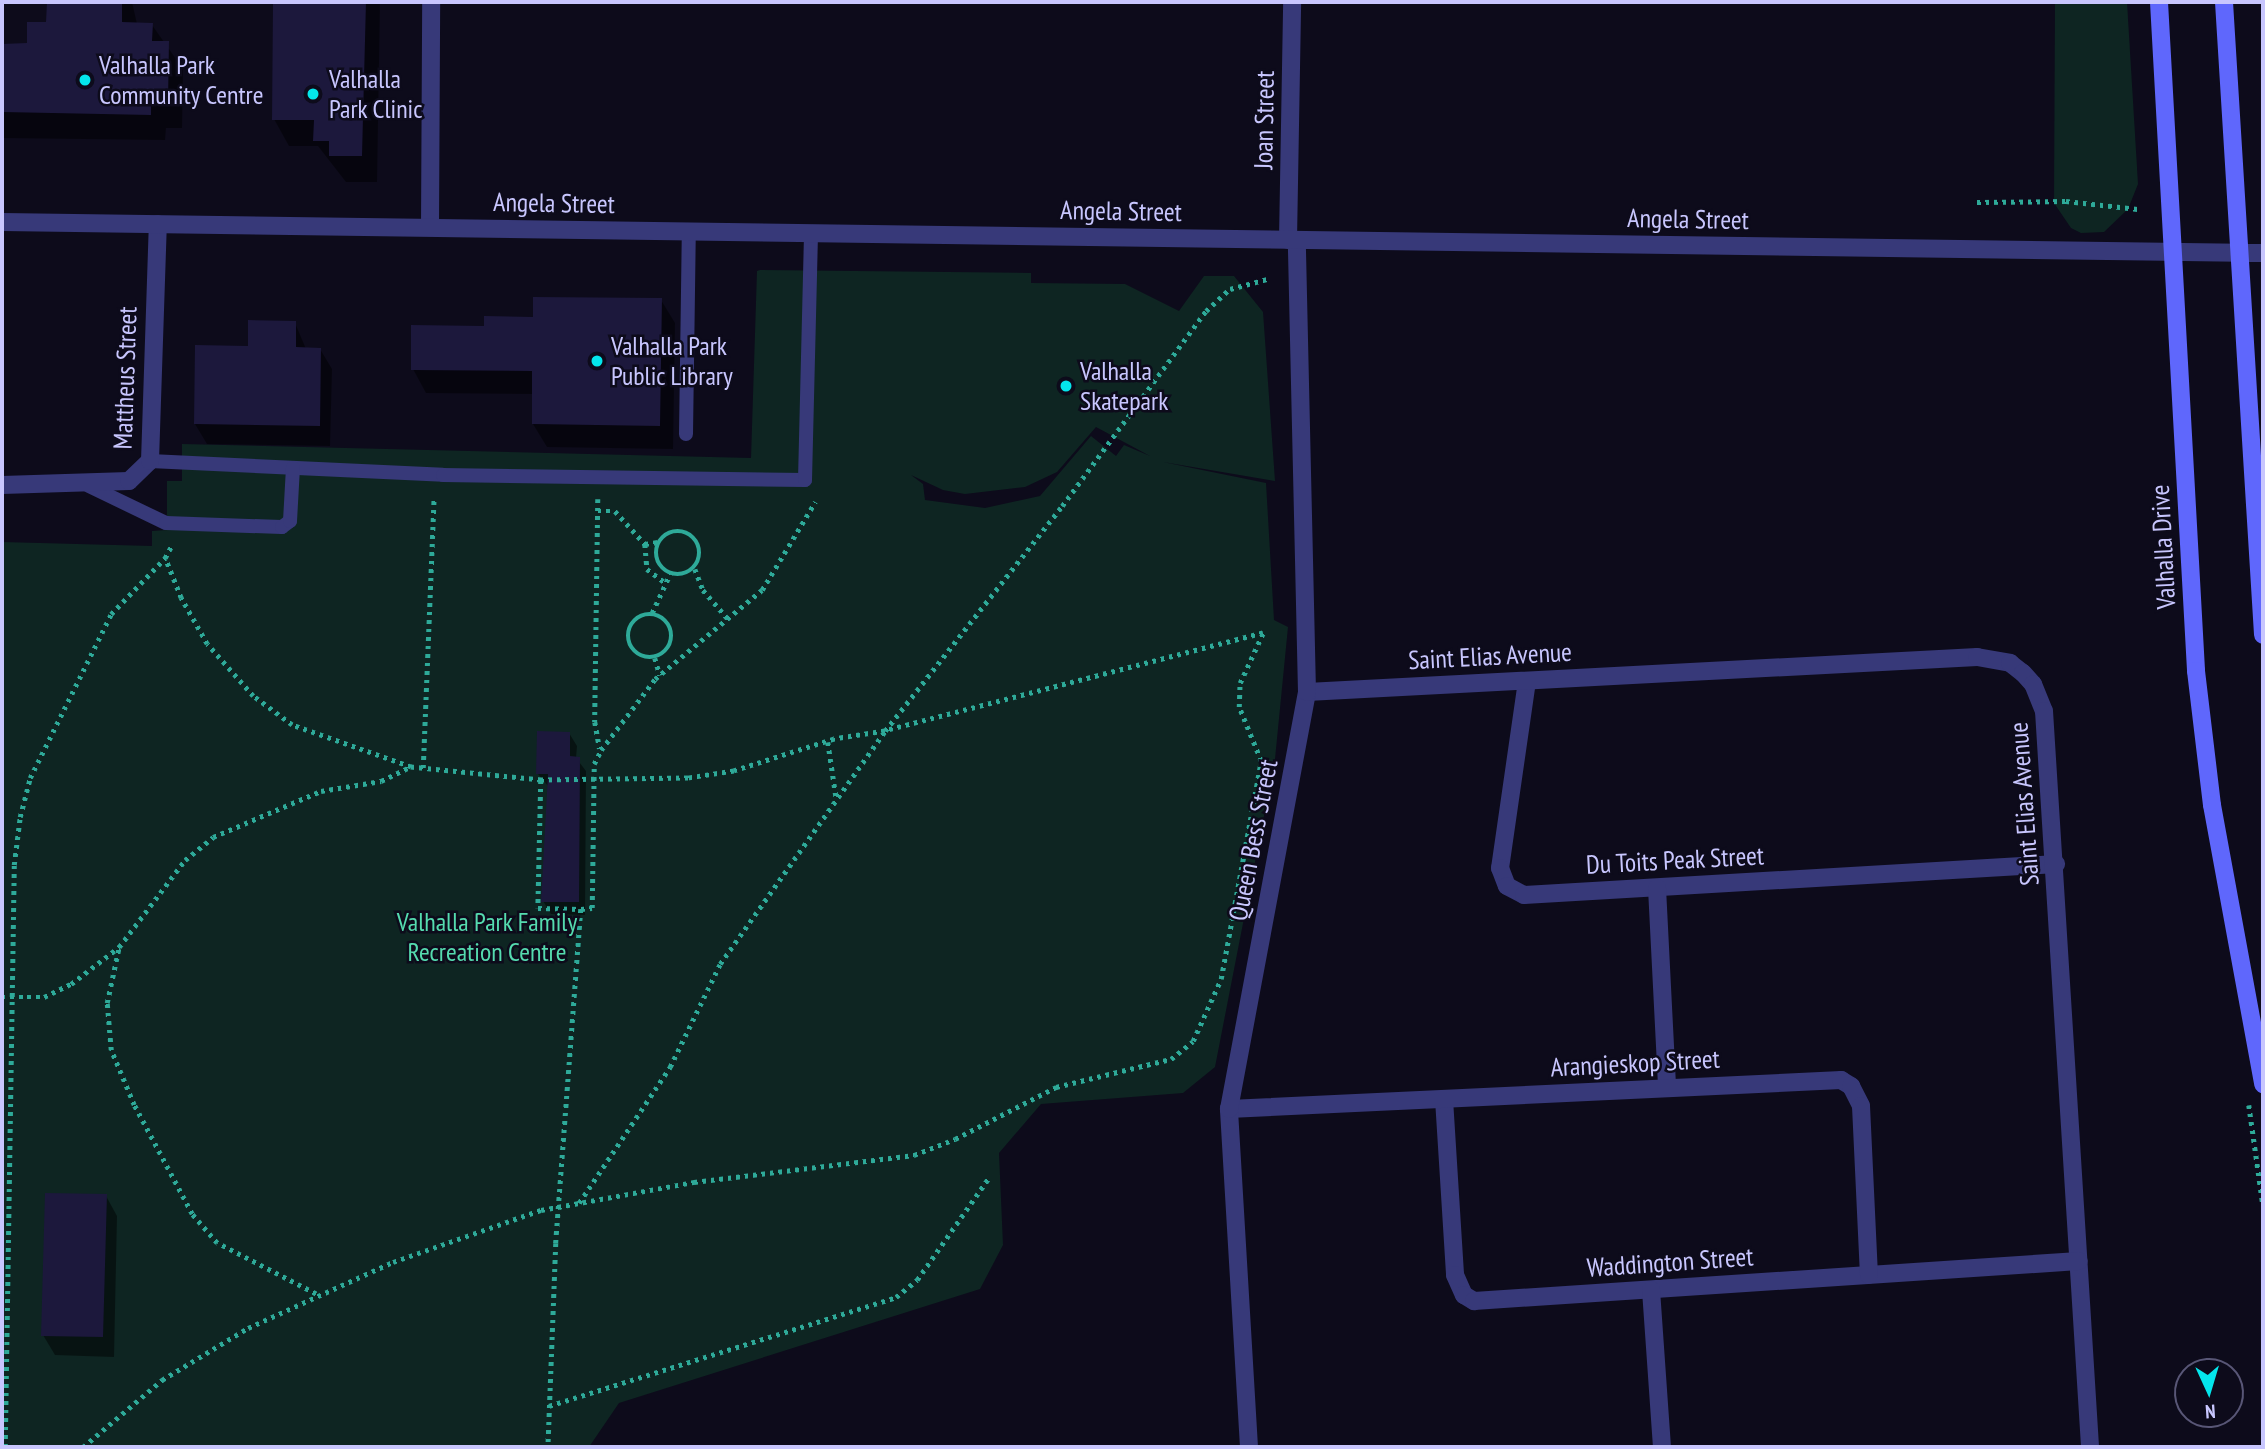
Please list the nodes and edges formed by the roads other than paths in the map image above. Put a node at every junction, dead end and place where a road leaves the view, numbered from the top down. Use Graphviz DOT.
graph roads {
  1 [pos="431,2"];
  2 [pos="1292,2"];
  3 [pos="2159,2"];
  4 [pos="2224,2"];
  5 [pos="2,222"];
  6 [pos="158,224"];
  7 [pos="430,227"];
  8 [pos="689,231"];
  9 [pos="811,233"];
  10 [pos="1292,240"];
  11 [pos="2175,253"];
  12 [pos="2239,253"];
  13 [pos="2263,253"];
  14 [pos="686,434"];
  15 [pos="150,461"];
  16 [pos="293,468"];
  17 [pos="2,485"];
  18 [pos="89,486"];
  19 [pos="2263,635"];
  20 [pos="1527,681"];
  21 [pos="1307,692"];
  22 [pos="2056,864"];
  23 [pos="1657,888"];
  24 [pos="2263,1084"];
  25 [pos="1667,1087"];
  26 [pos="1444,1099"];
  27 [pos="1229,1109"];
  28 [pos="2079,1261"];
  29 [pos="1869,1275"];
  30 [pos="1651,1290"];
  31 [pos="1249,1447"];
  32 [pos="1662,1447"];
  33 [pos="2090,1447"];
  1 -- 7 [label="street"];
  2 -- 10 [label="street, Joan Street"];
  3 -- 11 [label="main road, Valhalla Drive"];
  4 -- 12 [label="main road"];
  5 -- 6 [label="street, Angela Street"];
  6 -- 7 [label="street, Angela Street"];
  6 -- 15 [label="street, Mattheus Street"];
  7 -- 8 [label="street, Angela Street"];
  8 -- 9 [label="street, Angela Street"];
  8 -- 14 [label="lane"];
  9 -- 10 [label="street, Angela Street"];
  9 -- 16 [label="lane"];
  10 -- 11 [label="street, Angela Street"];
  10 -- 21 [label="street, Queen Bess Street"];
  11 -- 12 [label="street, Angela Street"];
  11 -- 24 [label="main road, Valhalla Drive"];
  12 -- 13 [label="street, Angela Street"];
  12 -- 19 [label="main road"];
  15 -- 16 [label="lane"];
  15 -- 18 [label="street, Mattheus Street"];
  16 -- 18 [label="lane"];
  17 -- 18 [label="street, Mattheus Street"];
  20 -- 21 [label="street, Saint Elias Avenue"];
  20 -- 22 [label="street, Saint Elias Avenue"];
  20 -- 23 [label="street, Du Toits Peak Street"];
  21 -- 27 [label="street, Queen Bess Street"];
  22 -- 23 [label="street, Du Toits Peak Street"];
  22 -- 28 [label="street, Saint Elias Avenue"];
  23 -- 25 [label="street"];
  25 -- 26 [label="street, Arangieskop Street"];
  25 -- 29 [label="street, Arangieskop Street"];
  26 -- 27 [label="street, Arangieskop Street"];
  26 -- 30 [label="street, Waddington Street"];
  27 -- 31 [label="street, Queen Bess Street"];
  28 -- 29 [label="street, Waddington Street"];
  28 -- 33 [label="street, Saint Elias Avenue"];
  29 -- 30 [label="street, Waddington Street"];
  30 -- 32 [label="street"];
}
